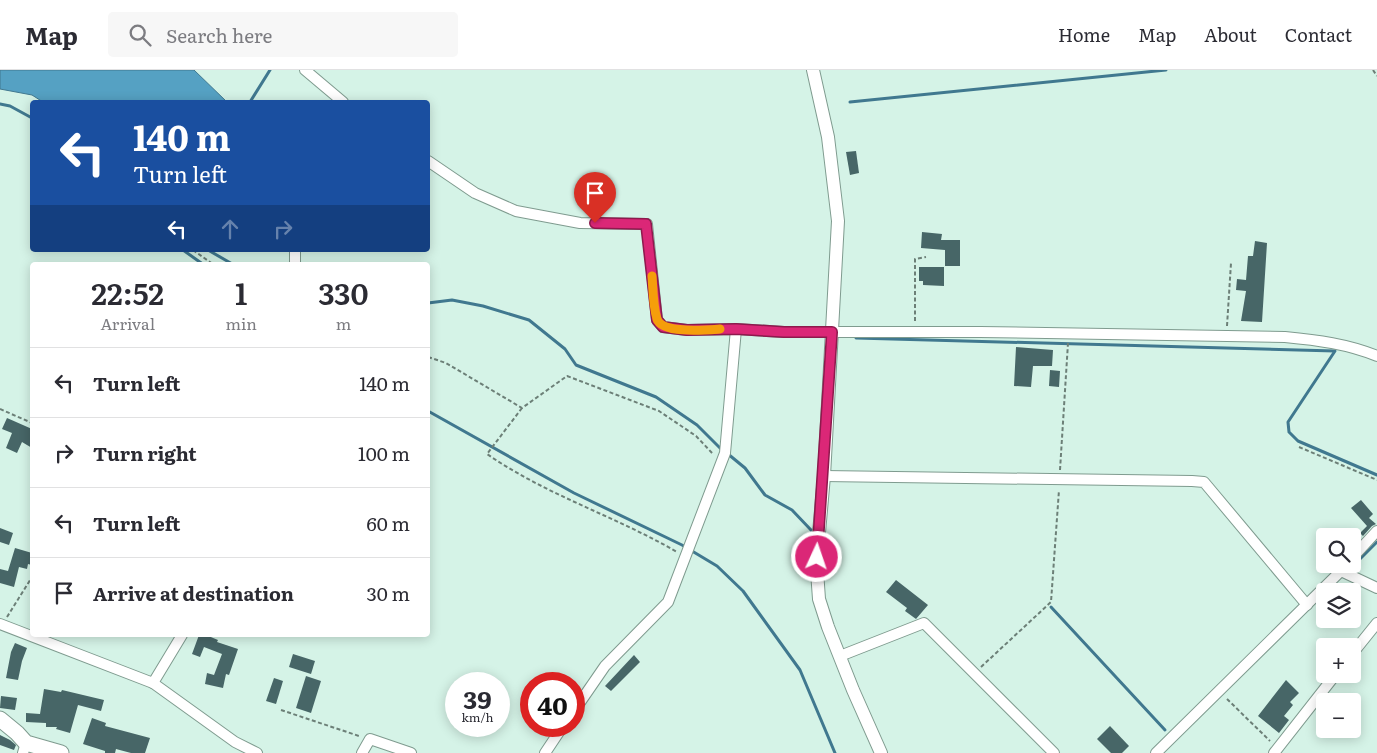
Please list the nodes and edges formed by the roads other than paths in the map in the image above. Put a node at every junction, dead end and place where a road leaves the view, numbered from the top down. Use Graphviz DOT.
graph roads {
  1 [pos="304,70"];
  2 [pos="814,70"];
  3 [pos="341,100"];
  4 [pos="430,162"];
  5 [pos="736,329"];
  6 [pos="832,332"];
  7 [pos="1377,356"];
  8 [pos="824,476"];
  9 [pos="1377,531"];
  10 [pos="1361,548"];
  11 [pos="1339,573"];
  12 [pos="1352,573"];
  13 [pos="1377,588"];
  14 [pos="1307,604"];
  15 [pos="1377,623"];
  16 [pos="1,626"];
  17 [pos="181,637"];
  18 [pos="1361,643"];
  19 [pos="840,656"];
  20 [pos="153,683"];
  21 [pos="1329,683"];
  22 [pos="585,696"];
  23 [pos="0,719"];
  24 [pos="556,737"];
  25 [pos="25,748"];
  26 [pos="1276,750"];
  27 [pos="61,753"];
  28 [pos="257,753"];
  29 [pos="362,753"];
  30 [pos="411,753"];
  31 [pos="545,753"];
  32 [pos="881,753"];
  33 [pos="1054,753"];
  34 [pos="1156,753"];
  1 -- 3 [label="street"];
  2 -- 6 [label="street"];
  4 -- 5 [label="street"];
  5 -- 6 [label="street"];
  5 -- 22 [label="street"];
  6 -- 7 [label="street"];
  6 -- 8 [label="street"];
  8 -- 14 [label="street"];
  8 -- 19 [label="street"];
  9 -- 10 [label="street"];
  11 -- 14 [label="street"];
  12 -- 13 [label="street"];
  14 -- 34 [label="street"];
  15 -- 18 [label="street"];
  16 -- 20 [label="street"];
  17 -- 20 [label="street"];
  19 -- 32 [label="street"];
  19 -- 33 [label="street"];
  20 -- 28 [label="street"];
  21 -- 26 [label="street"];
  23 -- 25 [label="main road"];
  24 -- 31 [label="street"];
  25 -- 27 [label="main road"];
  29 -- 30 [label="street"];
}
